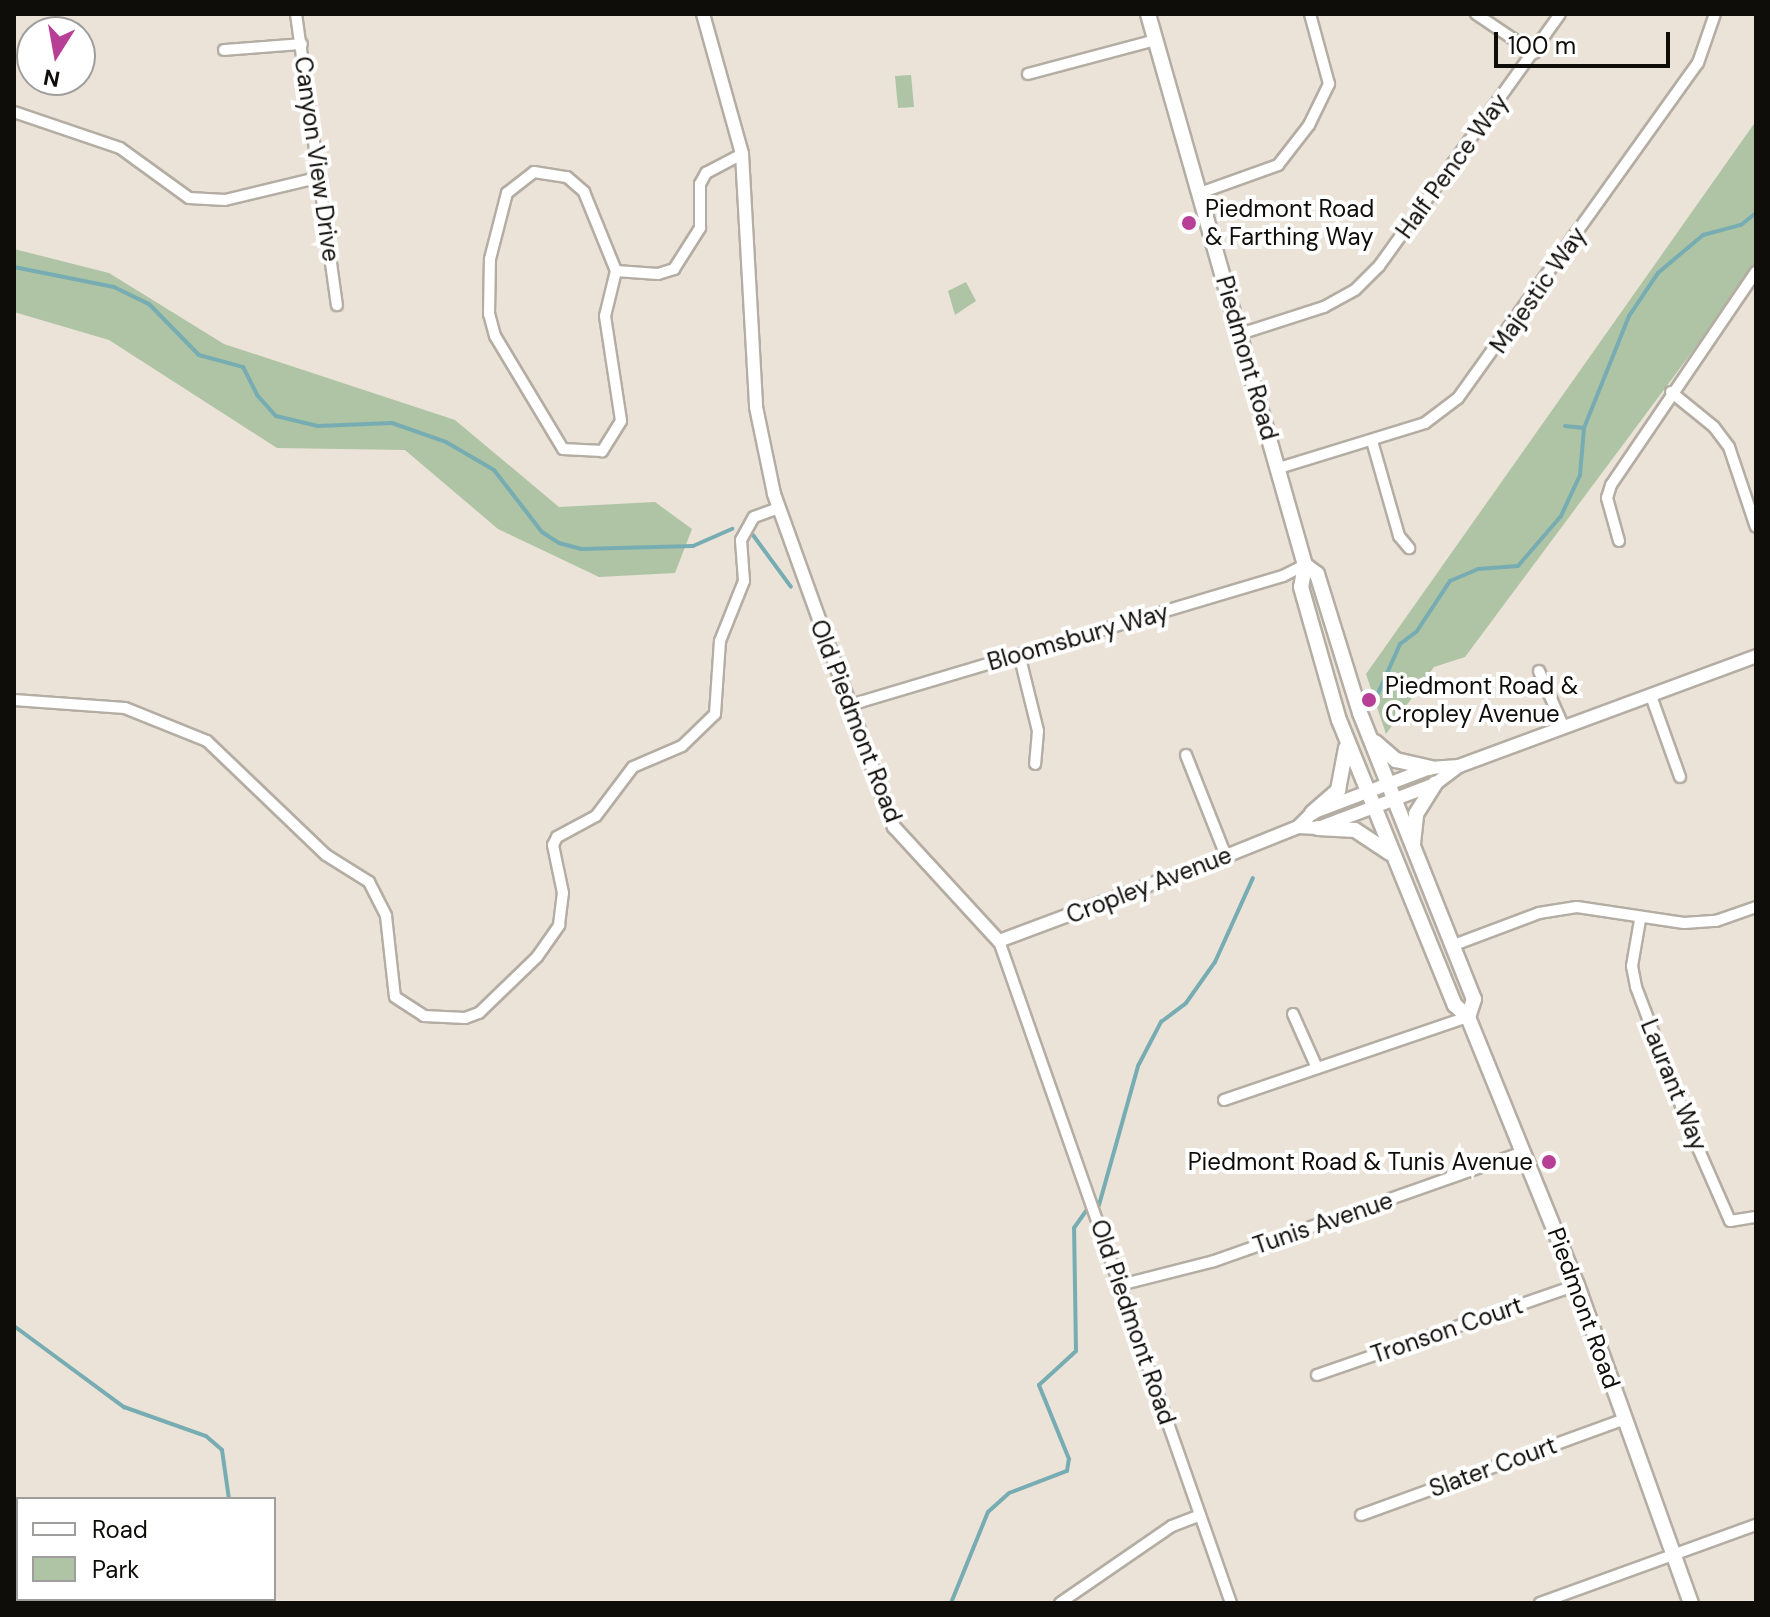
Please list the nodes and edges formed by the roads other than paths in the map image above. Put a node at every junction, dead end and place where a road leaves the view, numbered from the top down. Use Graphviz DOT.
graph roads {
  1 [pos="296,14"];
  2 [pos="703,14"];
  3 [pos="1148,14"];
  4 [pos="1310,14"];
  5 [pos="1476,14"];
  6 [pos="1560,14"];
  7 [pos="1715,14"];
  8 [pos="1156,40"];
  9 [pos="302,44"];
  10 [pos="224,50"];
  11 [pos="1534,53"];
  12 [pos="1028,74"];
  13 [pos="14,112"];
  14 [pos="742,154"];
  15 [pos="321,177"];
  16 [pos="1200,193"];
  17 [pos="616,271"];
  18 [pos="1756,272"];
  19 [pos="337,305"];
  20 [pos="1240,334"];
  21 [pos="1671,392"];
  22 [pos="1372,441"];
  23 [pos="1279,468"];
  24 [pos="779,508"];
  25 [pos="1756,527"];
  26 [pos="1619,541"];
  27 [pos="1409,548"];
  28 [pos="1305,565"];
  29 [pos="1019,654"];
  30 [pos="1756,656"];
  31 [pos="1539,671"];
  32 [pos="1651,696"];
  33 [pos="14,700"];
  34 [pos="850,705"];
  35 [pos="1564,728"];
  36 [pos="1368,735"];
  37 [pos="1346,740"];
  38 [pos="1186,755"];
  39 [pos="1035,764"];
  40 [pos="1459,766"];
  41 [pos="1430,768"];
  42 [pos="1680,777"];
  43 [pos="1387,784"];
  44 [pos="1435,784"];
  45 [pos="1368,792"];
  46 [pos="1393,800"];
  47 [pos="1374,807"];
  48 [pos="1312,813"];
  49 [pos="1298,827"];
  50 [pos="1318,828"];
  51 [pos="1412,848"];
  52 [pos="1226,856"];
  53 [pos="1395,859"];
  54 [pos="1756,907"];
  55 [pos="1640,920"];
  56 [pos="999,941"];
  57 [pos="1454,945"];
  58 [pos="1293,1014"];
  59 [pos="1468,1017"];
  60 [pos="1317,1068"];
  61 [pos="1224,1100"];
  62 [pos="1524,1152"];
  63 [pos="1756,1217"];
  64 [pos="1120,1285"];
  65 [pos="1577,1285"];
  66 [pos="1317,1375"];
  67 [pos="1625,1419"];
  68 [pos="1200,1515"];
  69 [pos="1361,1515"];
  70 [pos="1756,1525"];
  71 [pos="1673,1554"];
  72 [pos="1060,1603"];
  73 [pos="1231,1603"];
  74 [pos="1540,1603"];
  75 [pos="1691,1603"];
  1 -- 9 [label="street, Canyon View Drive"];
  2 -- 14 [label="street, Old Piedmont Road"];
  3 -- 8 [label="main road, Piedmont Road"];
  4 -- 16 [label="street"];
  5 -- 11 [label="street"];
  6 -- 11 [label="street, Half Pence Way"];
  7 -- 22 [label="street, Majestic Way"];
  8 -- 12 [label="street"];
  8 -- 16 [label="main road, Piedmont Road"];
  9 -- 10 [label="street"];
  9 -- 15 [label="street, Canyon View Drive"];
  11 -- 20 [label="street, Half Pence Way"];
  13 -- 15 [label="street"];
  14 -- 17 [label="street"];
  14 -- 24 [label="street, Old Piedmont Road"];
  15 -- 19 [label="street, Canyon View Drive"];
  16 -- 20 [label="main road, Piedmont Road"];
  17 -- 17 [label="street"];
  18 -- 21 [label="street"];
  20 -- 23 [label="main road, Piedmont Road"];
  21 -- 25 [label="street"];
  21 -- 26 [label="street"];
  22 -- 23 [label="street, Majestic Way"];
  22 -- 27 [label="street"];
  23 -- 28 [label="main road, Piedmont Road"];
  24 -- 33 [label="street"];
  24 -- 34 [label="street, Old Piedmont Road"];
  28 -- 29 [label="street, Bloomsbury Way"];
  28 -- 36 [label="main road, Piedmont Road"];
  28 -- 37 [label="main road, Piedmont Road"];
  29 -- 34 [label="street, Bloomsbury Way"];
  29 -- 39 [label="street"];
  30 -- 32 [label="street, Cropley Avenue"];
  31 -- 35 [label="street"];
  32 -- 35 [label="street, Cropley Avenue"];
  32 -- 42 [label="street"];
  34 -- 56 [label="street, Old Piedmont Road"];
  35 -- 40 [label="street, Cropley Avenue"];
  36 -- 41 [label="main road"];
  36 -- 43 [label="main road, Piedmont Road"];
  37 -- 45 [label="main road, Piedmont Road"];
  37 -- 48 [label="main road"];
  38 -- 52 [label="street"];
  40 -- 41 [label="street, Cropley Avenue"];
  40 -- 44 [label="street, Cropley Avenue"];
  41 -- 43 [label="street, Cropley Avenue"];
  43 -- 45 [label="street, Cropley Avenue"];
  43 -- 46 [label="main road, Piedmont Road"];
  44 -- 46 [label="street, Cropley Avenue"];
  44 -- 51 [label="main road"];
  45 -- 47 [label="main road, Piedmont Road"];
  45 -- 48 [label="street, Cropley Avenue"];
  46 -- 47 [label="street, Cropley Avenue"];
  46 -- 51 [label="main road, Piedmont Road"];
  47 -- 50 [label="street, Cropley Avenue"];
  47 -- 53 [label="main road, Piedmont Road"];
  48 -- 49 [label="street, Cropley Avenue"];
  49 -- 50 [label="street, Cropley Avenue"];
  49 -- 52 [label="street, Cropley Avenue"];
  50 -- 53 [label="main road"];
  51 -- 57 [label="main road, Piedmont Road"];
  52 -- 56 [label="street, Cropley Avenue"];
  53 -- 59 [label="main road, Piedmont Road"];
  54 -- 55 [label="street"];
  55 -- 57 [label="street"];
  55 -- 63 [label="street, Laurant Way"];
  56 -- 64 [label="street, Old Piedmont Road"];
  57 -- 59 [label="main road, Piedmont Road"];
  58 -- 60 [label="street"];
  59 -- 60 [label="street"];
  59 -- 62 [label="main road, Piedmont Road"];
  60 -- 61 [label="street"];
  62 -- 64 [label="street, Tunis Avenue"];
  62 -- 65 [label="main road, Piedmont Road"];
  64 -- 68 [label="street, Old Piedmont Road"];
  65 -- 66 [label="street, Tronson Court"];
  65 -- 67 [label="main road, Piedmont Road"];
  67 -- 69 [label="street, Slater Court"];
  67 -- 71 [label="main road, Piedmont Road"];
  68 -- 72 [label="street"];
  68 -- 73 [label="street, Old Piedmont Road"];
  70 -- 71 [label="street"];
  71 -- 74 [label="street"];
  71 -- 75 [label="main road, Piedmont Road"];
}
